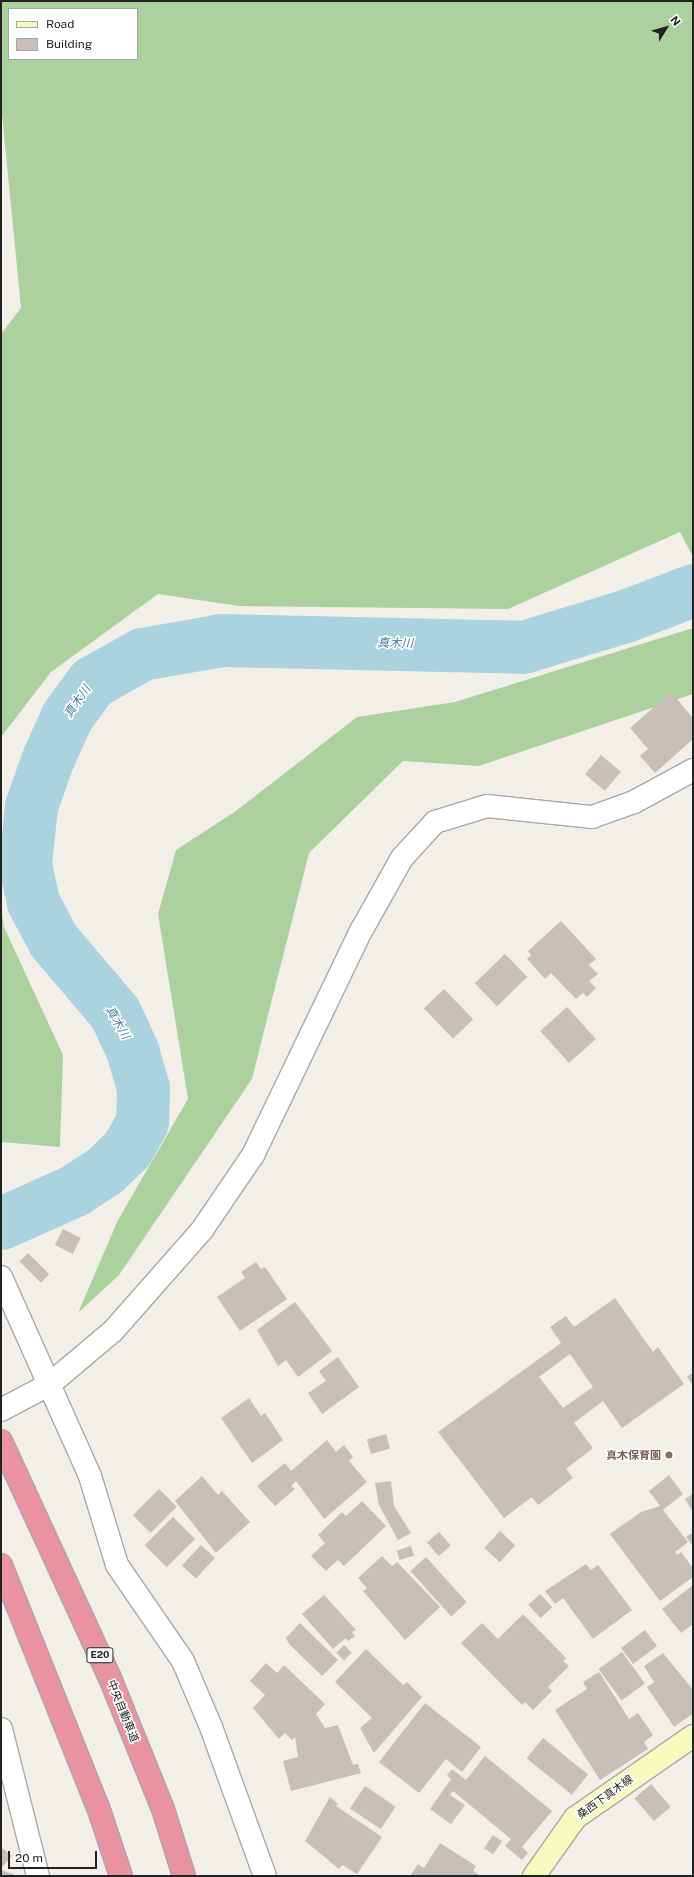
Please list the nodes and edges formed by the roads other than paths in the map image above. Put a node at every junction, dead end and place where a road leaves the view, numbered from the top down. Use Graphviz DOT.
graph roads {
  1 [pos="693,770"];
  2 [pos="1,1277"];
  3 [pos="50,1384"];
  4 [pos="1,1410"];
  5 [pos="1,1441"];
  6 [pos="1,1565"];
  7 [pos="1,1730"];
  8 [pos="693,1736"];
  9 [pos="38,1876"];
  10 [pos="121,1876"];
  11 [pos="184,1876"];
  12 [pos="265,1876"];
  13 [pos="534,1876"];
  1 -- 3 [label="street"];
  2 -- 3 [label="street"];
  3 -- 4 [label="street"];
  3 -- 12 [label="street"];
  5 -- 11 [label="highway, 中央自動車道 / E20"];
  6 -- 10 [label="highway"];
  7 -- 9 [label="street"];
  8 -- 13 [label="main road, 桑西下真木線"];
}
